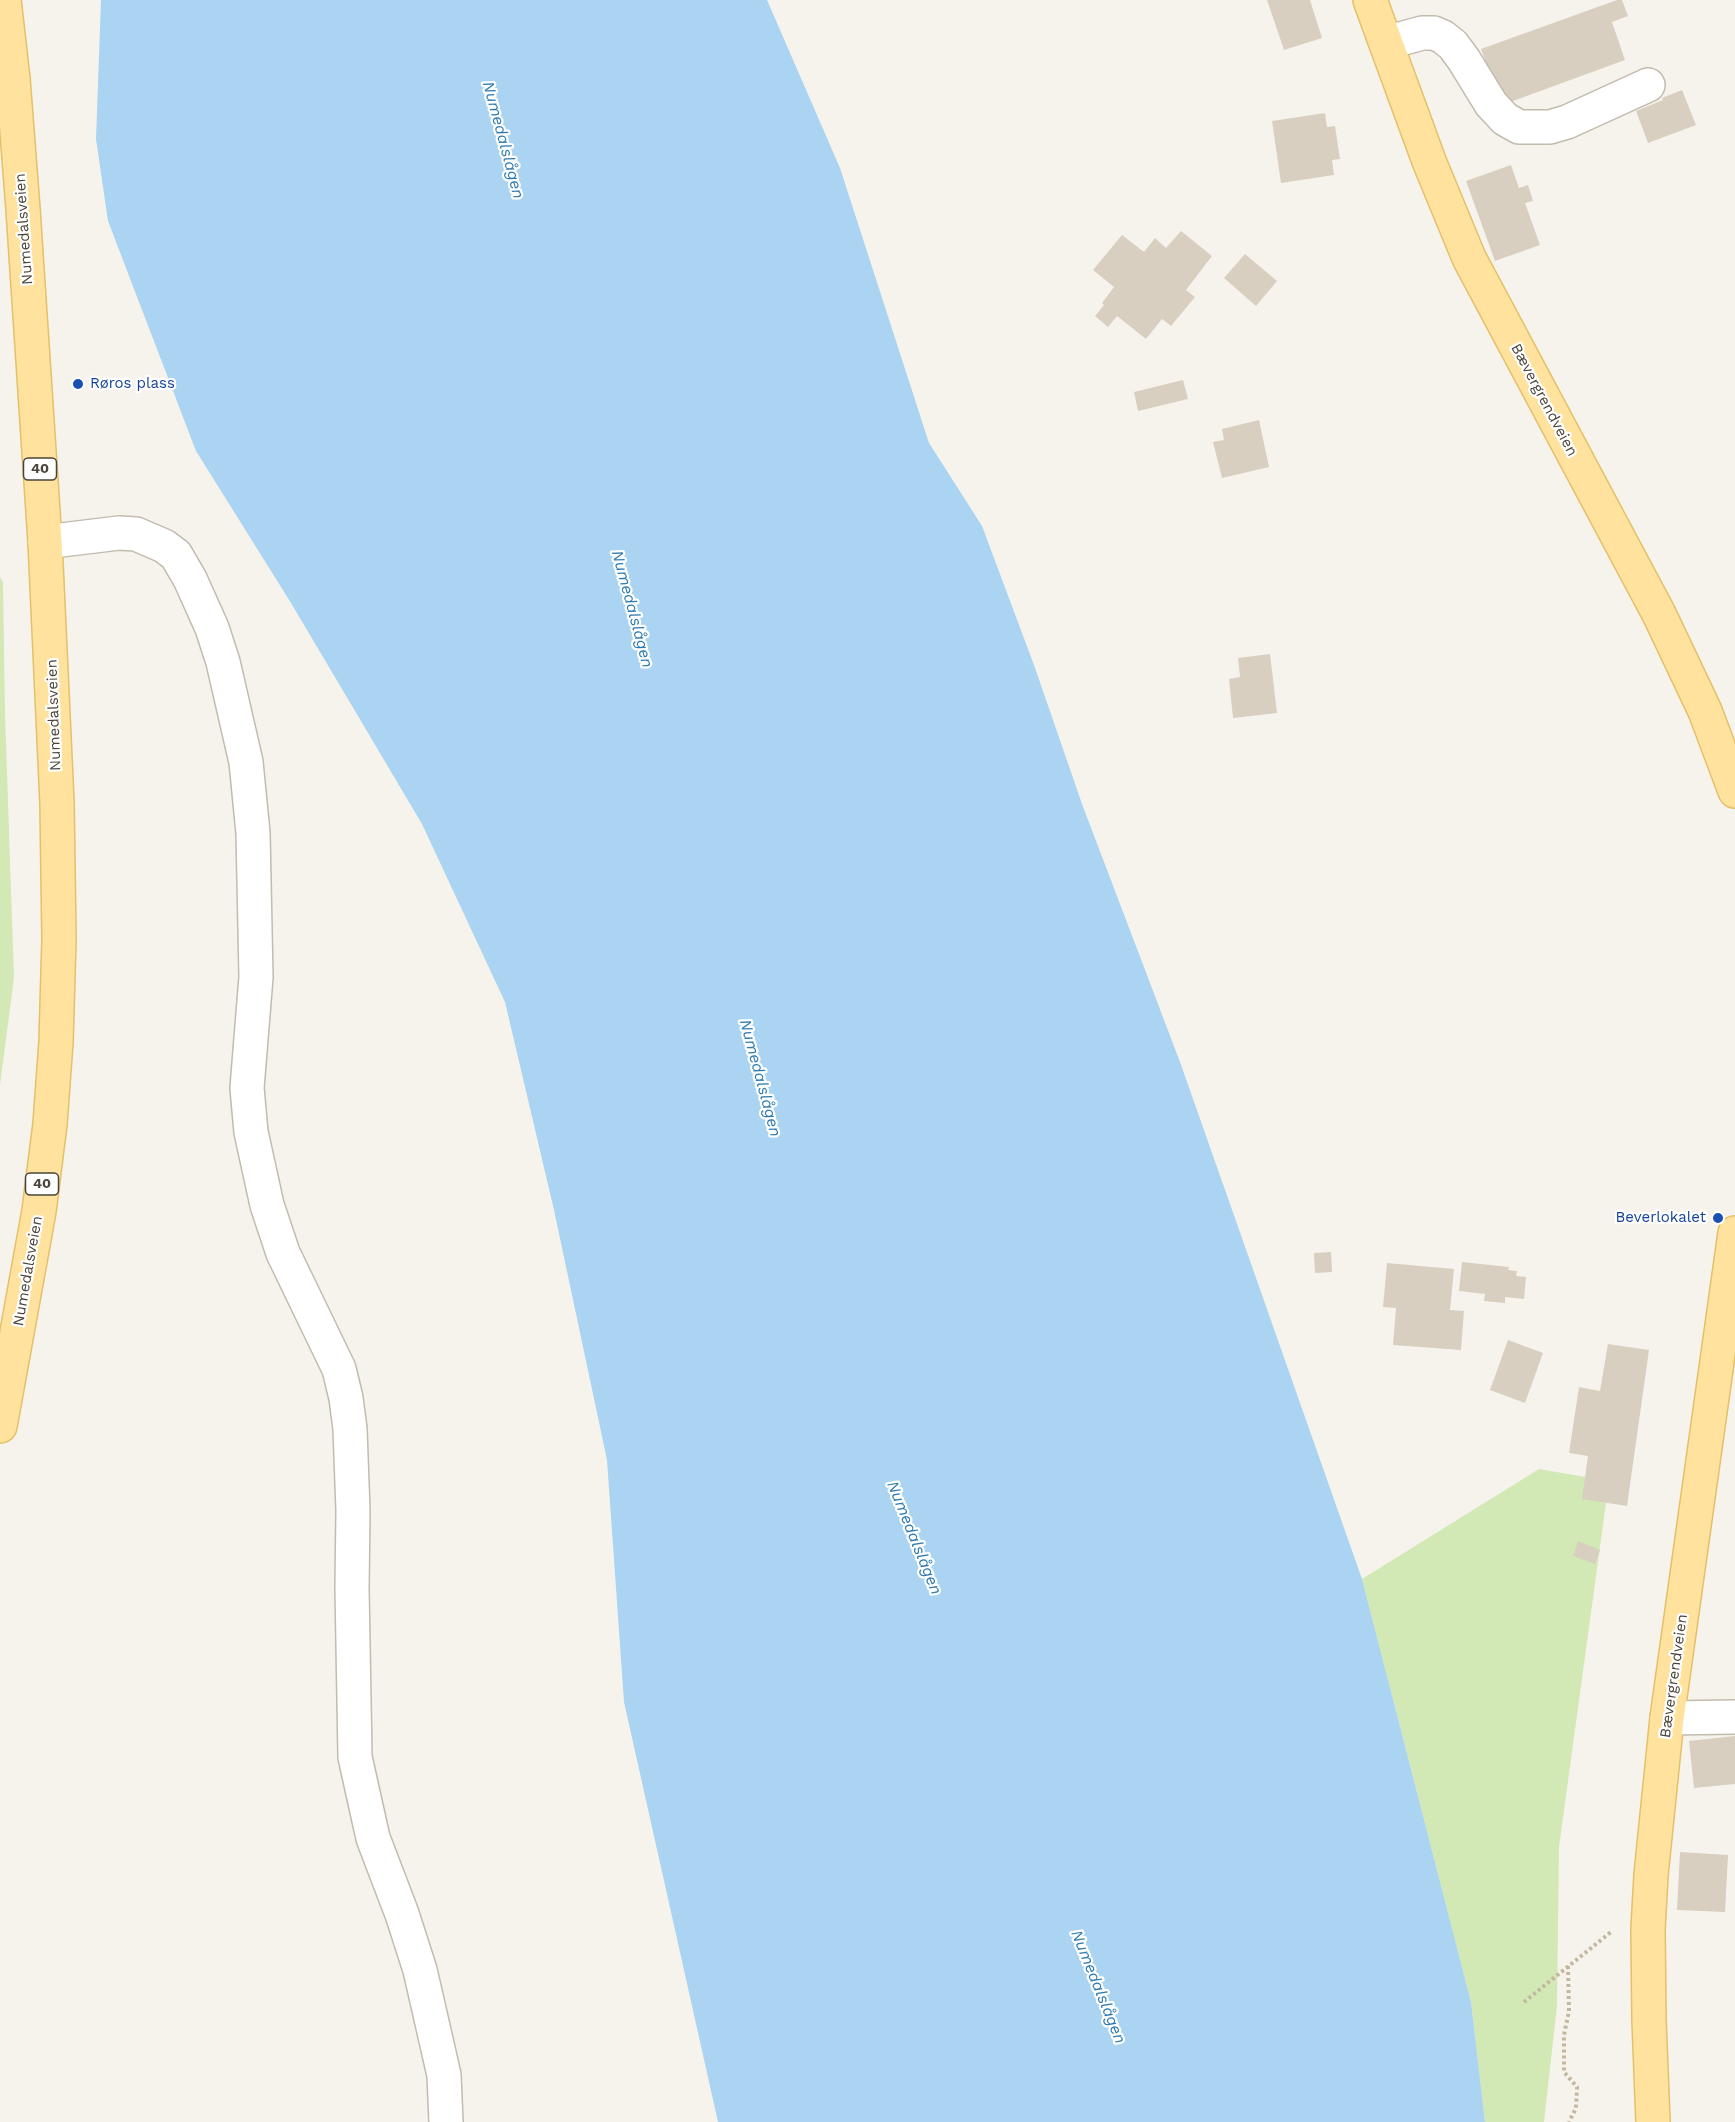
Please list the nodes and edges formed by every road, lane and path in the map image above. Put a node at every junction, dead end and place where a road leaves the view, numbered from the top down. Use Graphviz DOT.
graph roads {
  1 [pos="4,0"];
  2 [pos="1370,0"];
  3 [pos="1386,43"];
  4 [pos="1648,85"];
  5 [pos="45,542"];
  6 [pos="1735,791"];
  7 [pos="1735,1233"];
  8 [pos="1732,1266"];
  9 [pos="0,1426"];
  10 [pos="1735,1717"];
  11 [pos="1667,1718"];
  12 [pos="1648,1918"];
  13 [pos="1568,1966"];
  14 [pos="1524,2002"];
  15 [pos="446,2122"];
  16 [pos="1569,2122"];
  17 [pos="1653,2122"];
  1 -- 5 [label="main road, Numedalsveien / 40"];
  2 -- 3 [label="main road, Bævergrendveien"];
  3 -- 4 [label="street"];
  3 -- 6 [label="main road, Bævergrendveien"];
  5 -- 9 [label="main road, Numedalsveien / 40"];
  5 -- 15 [label="street"];
  7 -- 8 [label="main road, Bævergrendveien"];
  8 -- 11 [label="main road, Bævergrendveien"];
  10 -- 11 [label="street"];
  11 -- 12 [label="main road, Bævergrendveien"];
  12 -- 13 [label="path"];
  12 -- 17 [label="main road, Bævergrendveien"];
  13 -- 14 [label="path"];
  13 -- 16 [label="path"];
}
